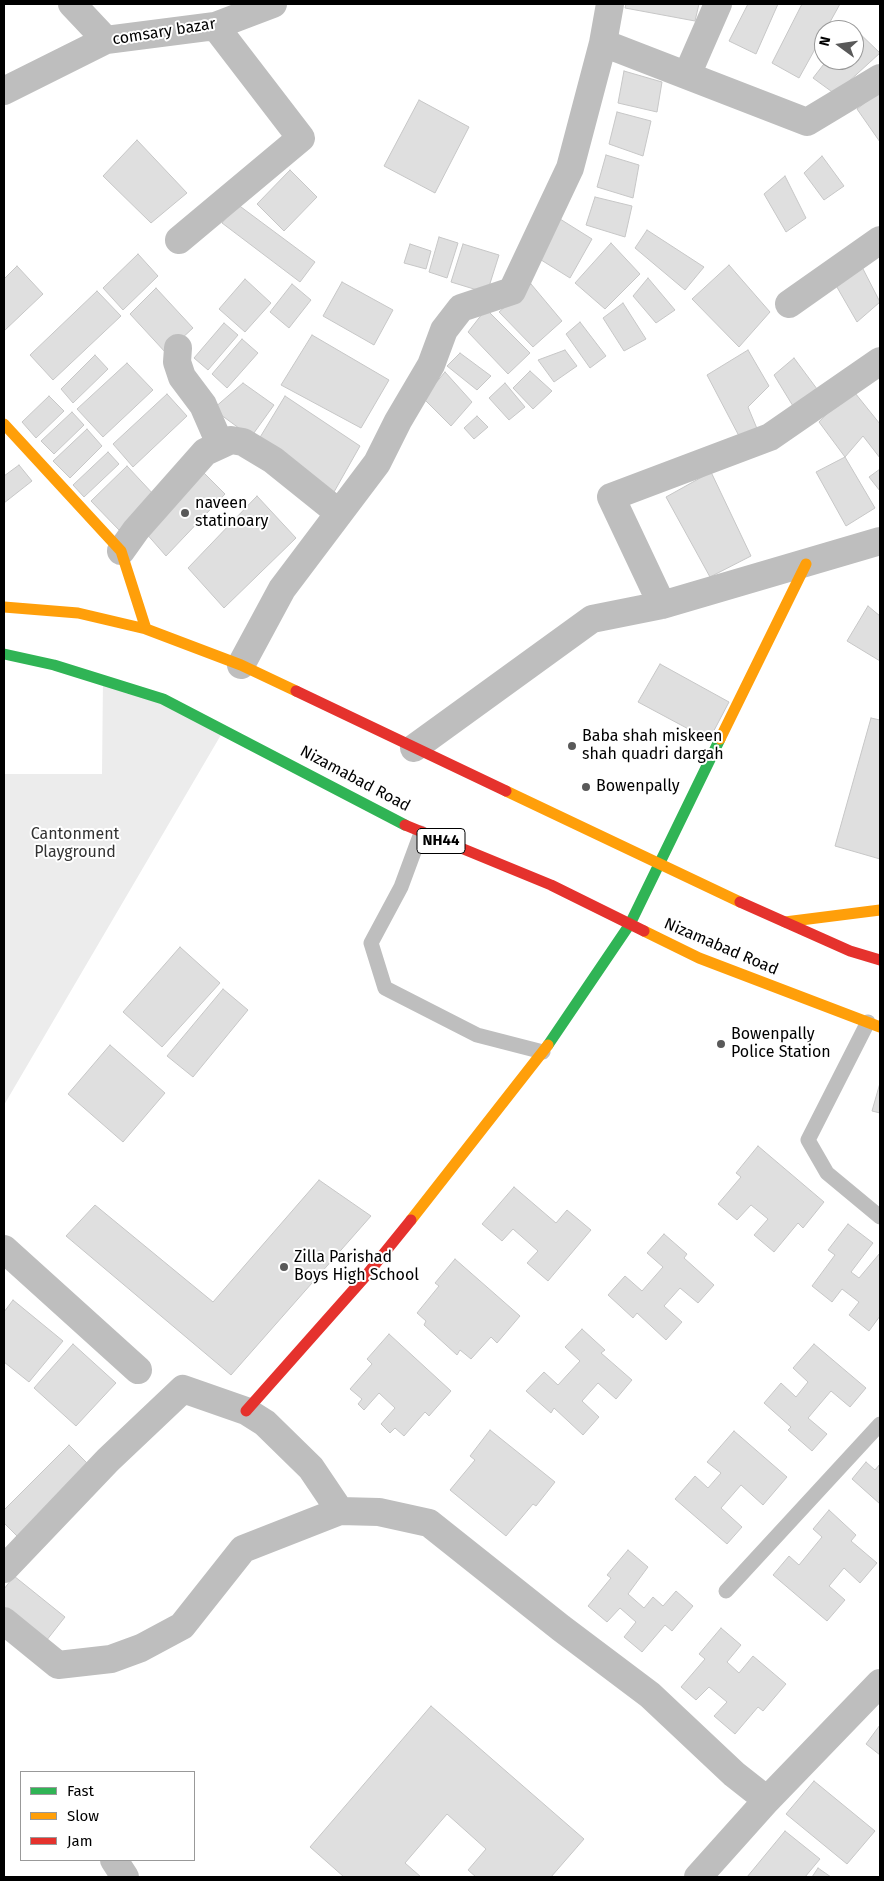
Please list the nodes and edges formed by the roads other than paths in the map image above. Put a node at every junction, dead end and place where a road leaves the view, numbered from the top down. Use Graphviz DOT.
graph roads {
  1 [pos="72,4"];
  2 [pos="273,4"];
  3 [pos="610,4"];
  4 [pos="718,4"];
  5 [pos="215,26"];
  6 [pos="106,40"];
  7 [pos="603,43"];
  8 [pos="687,75"];
  9 [pos="880,78"];
  10 [pos="4,90"];
  11 [pos="179,240"];
  12 [pos="880,240"];
  13 [pos="789,304"];
  14 [pos="178,348"];
  15 [pos="880,361"];
  16 [pos="4,424"];
  17 [pos="220,444"];
  18 [pos="339,513"];
  19 [pos="880,541"];
  20 [pos="121,551"];
  21 [pos="806,564"];
  22 [pos="662,605"];
  23 [pos="4,607"];
  24 [pos="146,629"];
  25 [pos="4,654"];
  26 [pos="241,665"];
  27 [pos="414,748"];
  28 [pos="421,833"];
  29 [pos="658,862"];
  30 [pos="880,910"];
  31 [pos="783,922"];
  32 [pos="630,924"];
  33 [pos="880,960"];
  34 [pos="874,1024"];
  35 [pos="543,1052"];
  36 [pos="880,1217"];
  37 [pos="4,1249"];
  38 [pos="138,1370"];
  39 [pos="246,1411"];
  40 [pos="880,1424"];
  41 [pos="340,1511"];
  42 [pos="4,1570"];
  43 [pos="726,1591"];
  44 [pos="4,1621"];
  45 [pos="880,1683"];
  46 [pos="767,1800"];
  47 [pos="115,1861"];
  48 [pos="125,1877"];
  49 [pos="698,1877"];
  1 -- 6 [label="street"];
  2 -- 5 [label="street, comsary bazar"];
  3 -- 7 [label="street"];
  4 -- 8 [label="street"];
  5 -- 6 [label="street, comsary bazar"];
  5 -- 11 [label="street"];
  6 -- 10 [label="street, comsary bazar"];
  7 -- 8 [label="street"];
  7 -- 18 [label="street"];
  8 -- 9 [label="street"];
  12 -- 13 [label="street"];
  14 -- 17 [label="street"];
  15 -- 22 [label="street"];
  16 -- 20 [label="main road"];
  17 -- 18 [label="street"];
  17 -- 20 [label="street"];
  18 -- 26 [label="street"];
  19 -- 21 [label="street"];
  20 -- 24 [label="main road"];
  21 -- 22 [label="street"];
  21 -- 29 [label="main road"];
  22 -- 27 [label="street"];
  23 -- 24 [label="main road"];
  24 -- 26 [label="main road"];
  25 -- 28 [label="main road, Nizamabad Road / NH44"];
  26 -- 27 [label="main road"];
  27 -- 29 [label="main road"];
  28 -- 32 [label="main road, Nizamabad Road / NH44"];
  28 -- 35 [label="lane"];
  29 -- 31 [label="main road"];
  29 -- 32 [label="main road"];
  30 -- 31 [label="main road"];
  31 -- 33 [label="main road"];
  32 -- 34 [label="main road, Nizamabad Road / NH44"];
  32 -- 35 [label="main road"];
  34 -- 36 [label="lane"];
  35 -- 39 [label="main road"];
  37 -- 38 [label="street"];
  39 -- 41 [label="street"];
  39 -- 42 [label="street"];
  40 -- 43 [label="lane"];
  41 -- 44 [label="street"];
  41 -- 46 [label="street"];
  45 -- 46 [label="street"];
  46 -- 49 [label="street"];
  47 -- 48 [label="street"];
}
